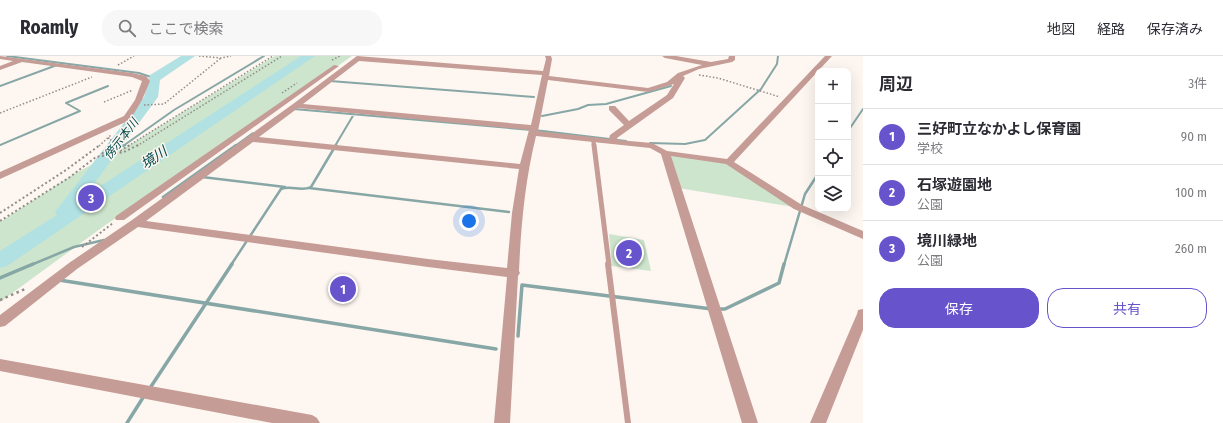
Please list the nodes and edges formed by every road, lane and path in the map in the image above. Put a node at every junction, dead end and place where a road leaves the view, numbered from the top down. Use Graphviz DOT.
graph roads {
  1 [pos="134,56"];
  2 [pos="199,56"];
  3 [pos="231,56"];
  4 [pos="273,56"];
  5 [pos="282,56"];
  6 [pos="548,56"];
  7 [pos="665,56"];
  8 [pos="732,56"];
  9 [pos="830,56"];
  10 [pos="0,57"];
  11 [pos="356,57"];
  12 [pos="221,58"];
  13 [pos="21,60"];
  14 [pos="714,65"];
  15 [pos="0,68"];
  16 [pos="107,71"];
  17 [pos="690,74"];
  18 [pos="545,76"];
  19 [pos="673,84"];
  20 [pos="145,86"];
  21 [pos="788,99"];
  22 [pos="104,102"];
  23 [pos="149,105"];
  24 [pos="296,106"];
  25 [pos="612,108"];
  26 [pos="0,113"];
  27 [pos="127,118"];
  28 [pos="629,126"];
  29 [pos="533,131"];
  30 [pos="108,138"];
  31 [pos="250,139"];
  32 [pos="593,140"];
  33 [pos="614,142"];
  34 [pos="117,153"];
  35 [pos="665,153"];
  36 [pos="101,155"];
  37 [pos="729,162"];
  38 [pos="524,167"];
  39 [pos="0,176"];
  40 [pos="0,213"];
  41 [pos="120,218"];
  42 [pos="0,221"];
  43 [pos="136,223"];
  44 [pos="863,235"];
  45 [pos="93,237"];
  46 [pos="78,250"];
  47 [pos="514,273"];
  48 [pos="31,284"];
  49 [pos="0,300"];
  50 [pos="863,314"];
  51 [pos="0,322"];
  52 [pos="0,365"];
  53 [pos="312,423"];
  54 [pos="502,423"];
  55 [pos="628,423"];
  56 [pos="750,423"];
  57 [pos="818,423"];
  1 -- 16 [label="path"];
  2 -- 12 [label="path"];
  3 -- 12 [label="path"];
  4 -- 34 [label="path"];
  5 -- 34 [label="path"];
  6 -- 18 [label="street"];
  7 -- 14 [label="street"];
  8 -- 14 [label="street"];
  9 -- 21 [label="street"];
  10 -- 13 [label="street"];
  11 -- 18 [label="street"];
  11 -- 24 [label="street"];
  11 -- 41 [label="street"];
  12 -- 23 [label="path"];
  13 -- 15 [label="street"];
  13 -- 16 [label="street"];
  14 -- 19 [label="street"];
  16 -- 20 [label="street"];
  16 -- 26 [label="path"];
  17 -- 19 [label="street"];
  17 -- 21 [label="path"];
  18 -- 19 [label="street"];
  18 -- 29 [label="street"];
  19 -- 28 [label="street"];
  20 -- 22 [label="path"];
  20 -- 27 [label="street"];
  21 -- 37 [label="street"];
  24 -- 29 [label="street"];
  24 -- 31 [label="street"];
  25 -- 28 [label="street"];
  27 -- 30 [label="path"];
  27 -- 39 [label="street"];
  28 -- 33 [label="street"];
  29 -- 32 [label="street"];
  29 -- 38 [label="street"];
  30 -- 36 [label="path"];
  30 -- 40 [label="path"];
  31 -- 38 [label="street"];
  31 -- 43 [label="street"];
  32 -- 33 [label="street"];
  32 -- 55 [label="lane"];
  33 -- 35 [label="street"];
  34 -- 36 [label="path"];
  35 -- 37 [label="street"];
  35 -- 56 [label="street"];
  36 -- 42 [label="path"];
  37 -- 44 [label="street"];
  38 -- 47 [label="street"];
  43 -- 47 [label="street"];
  43 -- 51 [label="street"];
  45 -- 46 [label="path"];
  47 -- 54 [label="street"];
  48 -- 49 [label="path"];
  50 -- 57 [label="street"];
  52 -- 53 [label="street"];
}
